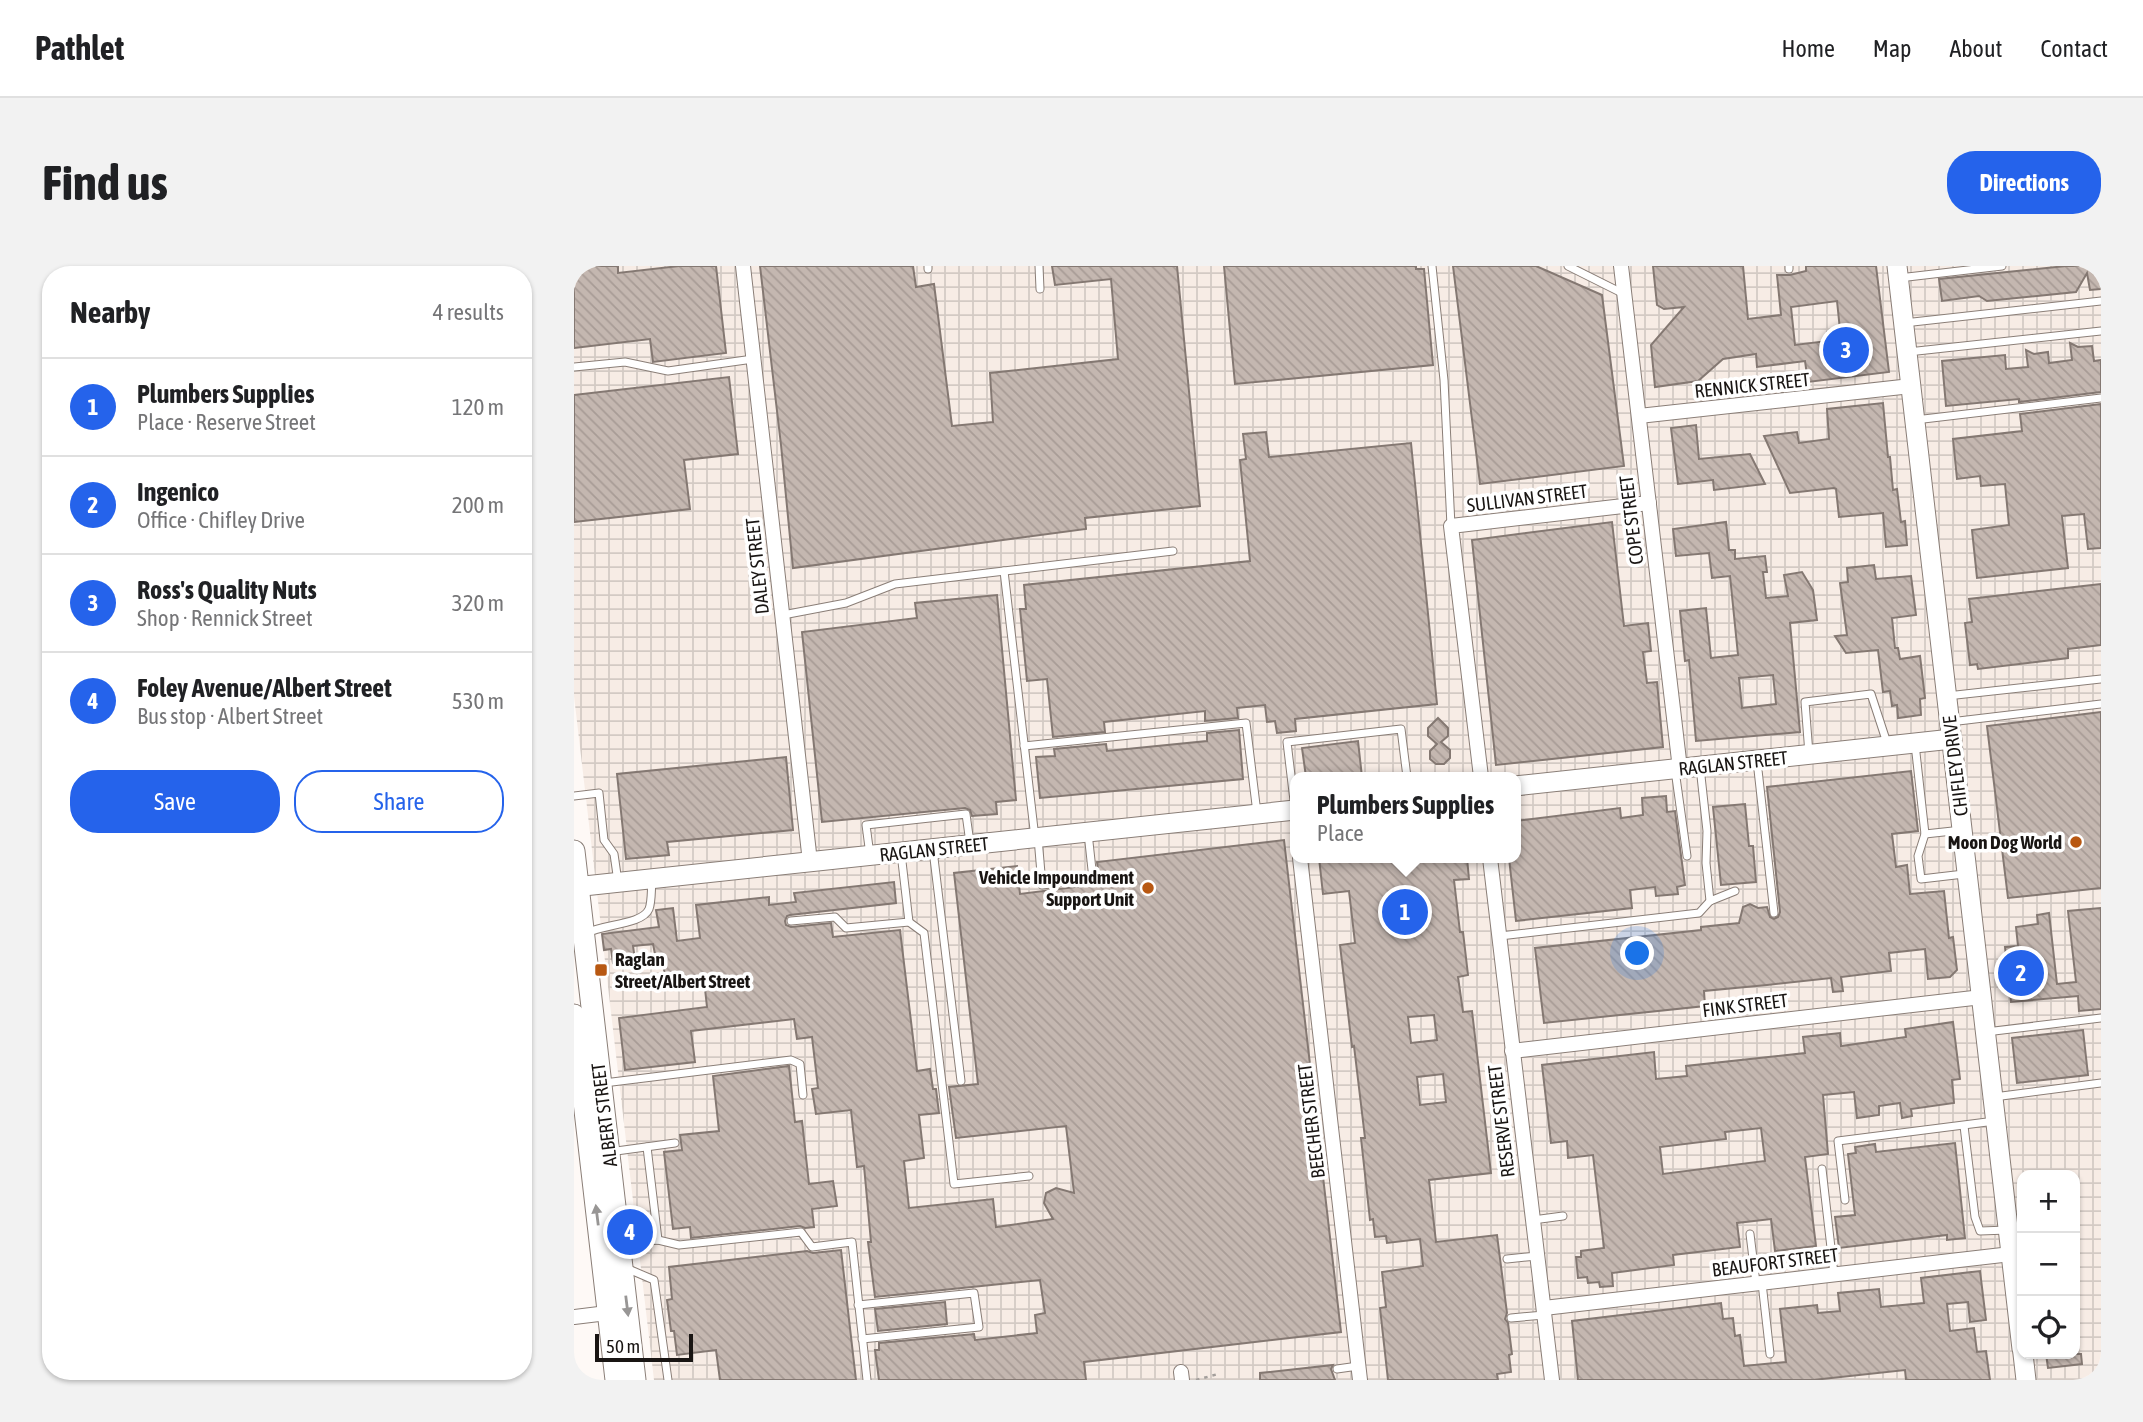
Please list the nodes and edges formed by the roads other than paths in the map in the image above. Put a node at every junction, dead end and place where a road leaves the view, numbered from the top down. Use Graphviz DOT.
graph roads {
  1 [pos="743,266"];
  2 [pos="1039,266"];
  3 [pos="1432,266"];
  4 [pos="1568,266"];
  5 [pos="1621,266"];
  6 [pos="2002,266"];
  7 [pos="1898,272"];
  8 [pos="1041,289"];
  9 [pos="1625,295"];
  10 [pos="2101,301"];
  11 [pos="1903,323"];
  12 [pos="2101,331"];
  13 [pos="1907,352"];
  14 [pos="753,359"];
  15 [pos="574,367"];
  16 [pos="1911,386"];
  17 [pos="2101,398"];
  18 [pos="1639,416"];
  19 [pos="1915,420"];
  20 [pos="1649,503"];
  21 [pos="1451,526"];
  22 [pos="1173,551"];
  23 [pos="1004,571"];
  24 [pos="782,615"];
  25 [pos="2101,679"];
  26 [pos="1947,696"];
  27 [pos="2101,704"];
  28 [pos="1951,731"];
  29 [pos="1915,743"];
  30 [pos="1888,746"];
  31 [pos="1024,747"];
  32 [pos="1809,755"];
  33 [pos="1756,761"];
  34 [pos="1700,766"];
  35 [pos="1678,769"];
  36 [pos="1290,772"];
  37 [pos="1406,772"];
  38 [pos="1480,772"];
  39 [pos="1521,785"];
  40 [pos="574,796"];
  41 [pos="1290,811"];
  42 [pos="1257,814"];
  43 [pos="1962,830"];
  44 [pos="1088,832"];
  45 [pos="1925,834"];
  46 [pos="1036,838"];
  47 [pos="970,845"];
  48 [pos="933,849"];
  49 [pos="574,850"];
  50 [pos="901,852"];
  51 [pos="870,856"];
  52 [pos="1686,856"];
  53 [pos="810,862"];
  54 [pos="1301,863"];
  55 [pos="1491,863"];
  56 [pos="1967,874"];
  57 [pos="652,879"];
  58 [pos="618,883"];
  59 [pos="576,887"];
  60 [pos="1735,891"];
  61 [pos="1710,901"];
  62 [pos="1773,913"];
  63 [pos="791,921"];
  64 [pos="909,922"];
  65 [pos="584,935"];
  66 [pos="1499,936"];
  67 [pos="1982,997"];
  68 [pos="574,1015"];
  69 [pos="2101,1018"];
  70 [pos="1986,1032"];
  71 [pos="575,1038"];
  72 [pos="1512,1051"];
  73 [pos="961,1081"];
  74 [pos="2101,1083"];
  75 [pos="592,1085"];
  76 [pos="803,1095"];
  77 [pos="1993,1097"];
  78 [pos="1996,1121"];
  79 [pos="1964,1126"];
  80 [pos="675,1143"];
  81 [pos="647,1147"];
  82 [pos="591,1152"];
  83 [pos="1822,1169"];
  84 [pos="1029,1176"];
  85 [pos="1845,1200"];
  86 [pos="1563,1216"];
  87 [pos="1533,1220"];
  88 [pos="2008,1230"];
  89 [pos="1750,1234"];
  90 [pos="658,1240"];
  91 [pos="620,1244"];
  92 [pos="2011,1254"];
  93 [pos="1537,1255"];
  94 [pos="1507,1259"];
  95 [pos="622,1266"];
  96 [pos="1834,1274"];
  97 [pos="1759,1283"];
  98 [pos="2017,1303"];
  99 [pos="858,1305"];
  100 [pos="1544,1311"];
  101 [pos="607,1314"];
  102 [pos="574,1317"];
  103 [pos="1511,1318"];
  104 [pos="862,1339"];
  105 [pos="1770,1354"];
  106 [pos="2024,1359"];
  107 [pos="1337,1369"];
  108 [pos="1359,1373"];
  109 [pos="615,1380"];
  110 [pos="635,1380"];
  111 [pos="668,1380"];
  112 [pos="867,1380"];
  113 [pos="1552,1380"];
  114 [pos="2026,1380"];
  1 -- 14 [label="street, DALEY STREET"];
  2 -- 8 [label="lane"];
  3 -- 21 [label="lane"];
  4 -- 9 [label="lane"];
  5 -- 9 [label="street, COPE STREET"];
  6 -- 7 [label="lane"];
  7 -- 11 [label="street, CHIFLEY DRIVE"];
  9 -- 18 [label="street, COPE STREET"];
  10 -- 11 [label="lane"];
  11 -- 13 [label="street, CHIFLEY DRIVE"];
  12 -- 13 [label="lane"];
  13 -- 16 [label="street, CHIFLEY DRIVE"];
  14 -- 15 [label="lane"];
  14 -- 24 [label="street, DALEY STREET"];
  16 -- 18 [label="street, RENNICK STREET"];
  16 -- 19 [label="street, CHIFLEY DRIVE"];
  17 -- 19 [label="lane"];
  18 -- 20 [label="street, COPE STREET"];
  19 -- 26 [label="street, CHIFLEY DRIVE"];
  20 -- 21 [label="street, SULLIVAN STREET"];
  20 -- 35 [label="street, COPE STREET"];
  21 -- 38 [label="street"];
  22 -- 23 [label="lane"];
  23 -- 24 [label="lane"];
  23 -- 31 [label="lane"];
  24 -- 53 [label="street, DALEY STREET"];
  25 -- 26 [label="lane"];
  26 -- 28 [label="street, CHIFLEY DRIVE"];
  27 -- 28 [label="lane"];
  28 -- 29 [label="street, RAGLAN STREET"];
  28 -- 43 [label="street, CHIFLEY DRIVE"];
  29 -- 30 [label="street, RAGLAN STREET"];
  29 -- 45 [label="lane"];
  30 -- 32 [label="street, RAGLAN STREET"];
  30 -- 32 [label="lane"];
  31 -- 42 [label="lane"];
  31 -- 46 [label="lane"];
  32 -- 33 [label="street, RAGLAN STREET"];
  33 -- 34 [label="street, RAGLAN STREET"];
  33 -- 62 [label="lane"];
  34 -- 35 [label="street, RAGLAN STREET"];
  34 -- 61 [label="lane"];
  35 -- 39 [label="street, RAGLAN STREET"];
  35 -- 52 [label="lane"];
  36 -- 37 [label="lane"];
  40 -- 58 [label="lane"];
  41 -- 42 [label="street, RAGLAN STREET"];
  42 -- 44 [label="street, RAGLAN STREET"];
  43 -- 45 [label="lane"];
  43 -- 56 [label="street, CHIFLEY DRIVE"];
  44 -- 46 [label="street, RAGLAN STREET"];
  44 -- 46 [label="lane"];
  45 -- 56 [label="lane"];
  46 -- 47 [label="street, RAGLAN STREET"];
  47 -- 48 [label="street, RAGLAN STREET"];
  47 -- 51 [label="lane"];
  48 -- 50 [label="street, RAGLAN STREET"];
  48 -- 73 [label="lane"];
  49 -- 59 [label="main road, ALBERT STREET"];
  50 -- 51 [label="street, RAGLAN STREET"];
  50 -- 64 [label="lane"];
  51 -- 53 [label="street, RAGLAN STREET"];
  53 -- 57 [label="street, RAGLAN STREET"];
  54 -- 108 [label="street, BEECHER STREET"];
  55 -- 66 [label="street, RESERVE STREET"];
  56 -- 67 [label="street, CHIFLEY DRIVE"];
  57 -- 58 [label="street, RAGLAN STREET"];
  57 -- 65 [label="lane"];
  58 -- 59 [label="street, RAGLAN STREET"];
  59 -- 65 [label="main road, ALBERT STREET"];
  60 -- 61 [label="lane"];
  61 -- 66 [label="lane"];
  63 -- 64 [label="lane"];
  64 -- 84 [label="lane"];
  65 -- 75 [label="main road, ALBERT STREET"];
  66 -- 72 [label="street, RESERVE STREET"];
  67 -- 70 [label="street, CHIFLEY DRIVE"];
  67 -- 72 [label="street, FINK STREET"];
  68 -- 71 [label="main road, ALBERT STREET"];
  69 -- 70 [label="lane"];
  70 -- 77 [label="street, CHIFLEY DRIVE"];
  71 -- 75 [label="main road, ALBERT STREET"];
  72 -- 87 [label="street, RESERVE STREET"];
  74 -- 77 [label="lane"];
  75 -- 76 [label="lane"];
  75 -- 82 [label="main road, ALBERT STREET"];
  77 -- 78 [label="street, CHIFLEY DRIVE"];
  78 -- 79 [label="lane"];
  78 -- 88 [label="street, CHIFLEY DRIVE"];
  79 -- 85 [label="lane"];
  79 -- 88 [label="lane"];
  80 -- 81 [label="lane"];
  81 -- 82 [label="lane"];
  81 -- 90 [label="lane"];
  82 -- 91 [label="main road, ALBERT STREET"];
  101 -- 82 [label="main road, ALBERT STREET, one-way"];
  83 -- 96 [label="lane"];
  86 -- 87 [label="lane"];
  87 -- 93 [label="street, RESERVE STREET"];
  88 -- 92 [label="street, CHIFLEY DRIVE"];
  89 -- 97 [label="lane"];
  90 -- 91 [label="lane"];
  90 -- 99 [label="lane"];
  91 -- 95 [label="main road, ALBERT STREET"];
  92 -- 96 [label="street, BEAUFORT STREET"];
  92 -- 98 [label="street, CHIFLEY DRIVE"];
  93 -- 94 [label="lane"];
  93 -- 100 [label="street, RESERVE STREET"];
  95 -- 110 [label="main road, ALBERT STREET, one-way"];
  95 -- 111 [label="lane"];
  96 -- 97 [label="street, BEAUFORT STREET"];
  97 -- 100 [label="street, BEAUFORT STREET"];
  97 -- 105 [label="lane"];
  99 -- 104 [label="lane"];
  99 -- 104 [label="lane"];
  100 -- 103 [label="lane"];
  100 -- 113 [label="street, RESERVE STREET"];
  101 -- 102 [label="street"];
  101 -- 109 [label="main road, ALBERT STREET"];
  104 -- 112 [label="lane"];
  106 -- 114 [label="street, CHIFLEY DRIVE"];
  107 -- 108 [label="lane"];
}
